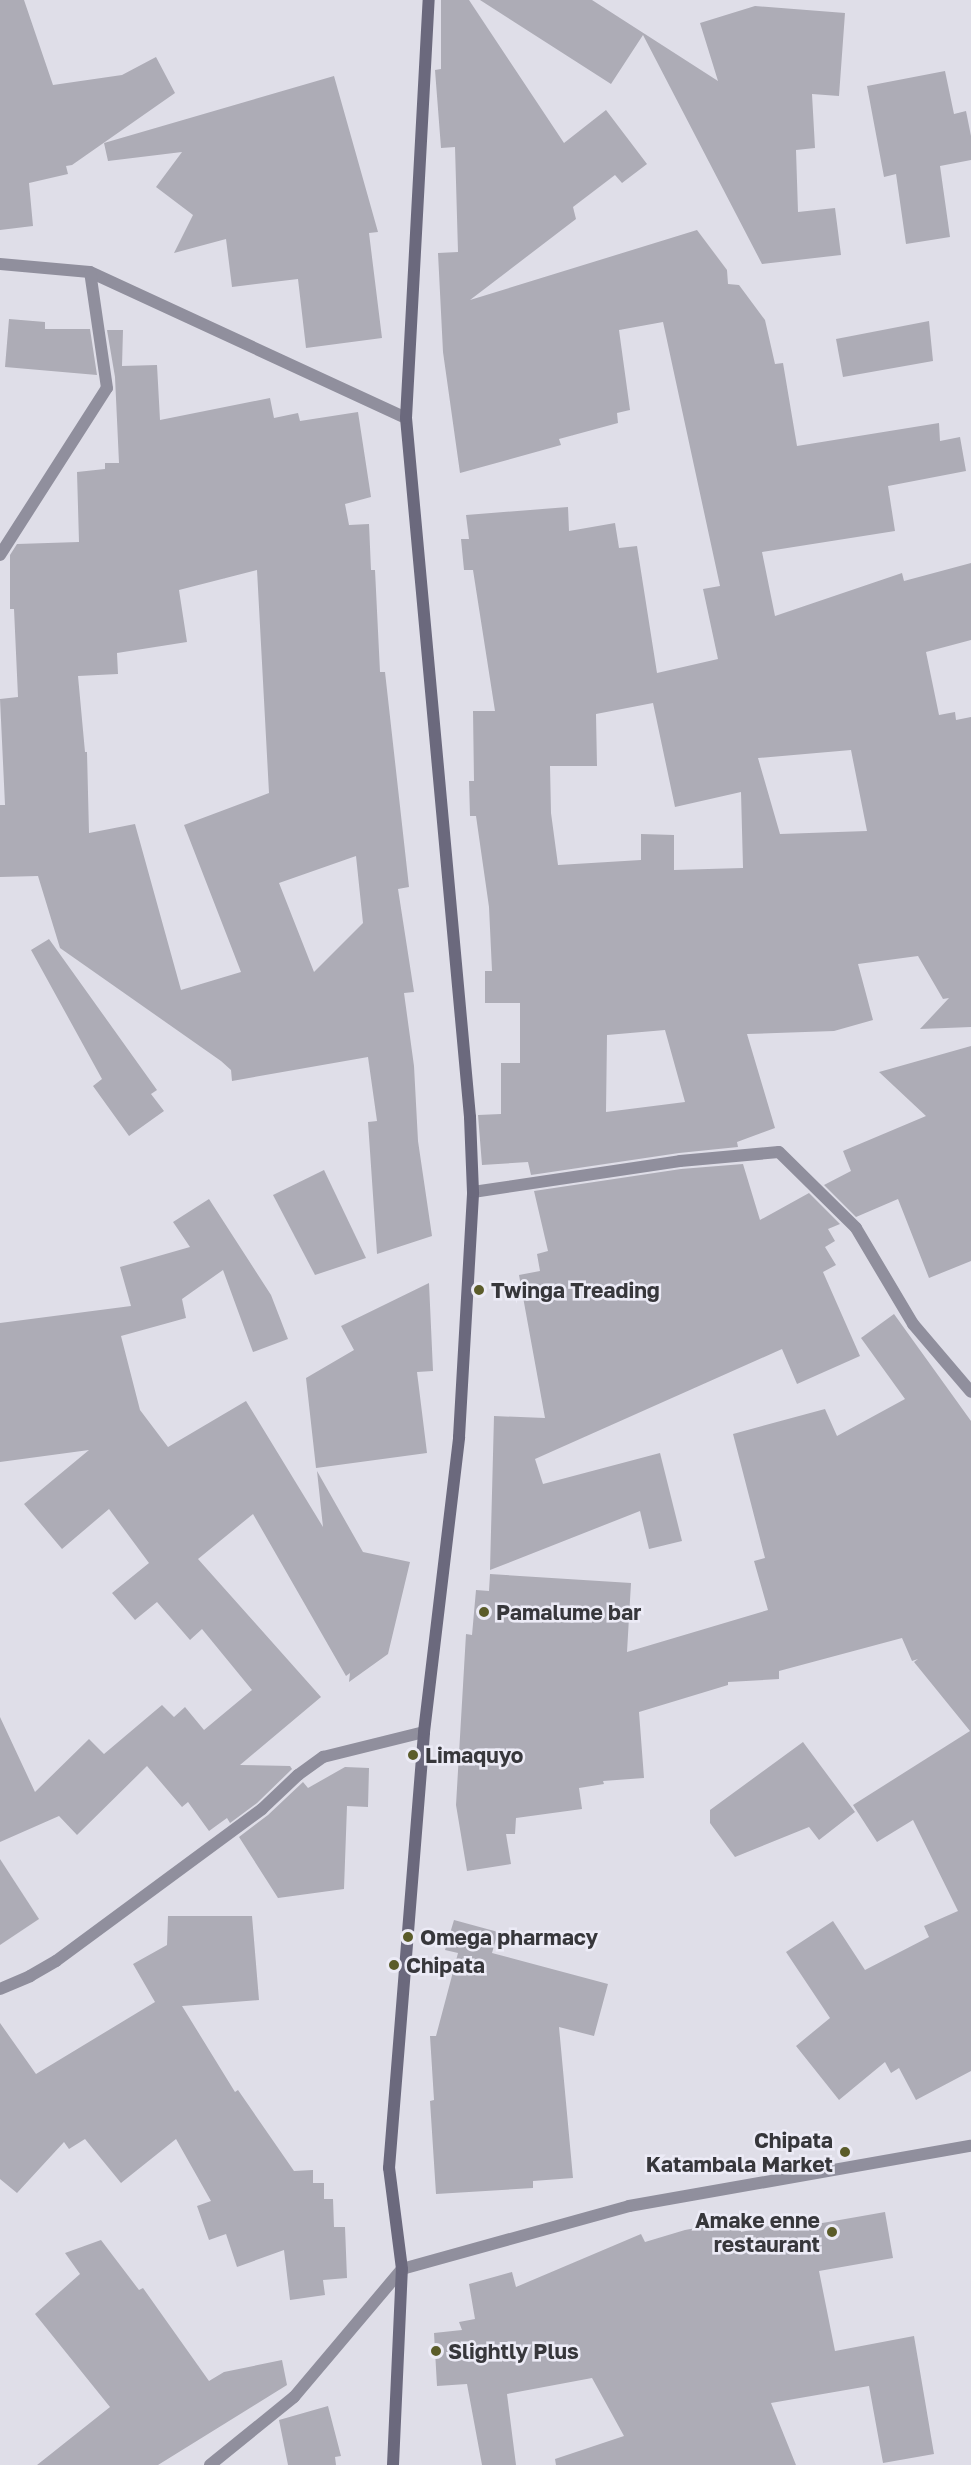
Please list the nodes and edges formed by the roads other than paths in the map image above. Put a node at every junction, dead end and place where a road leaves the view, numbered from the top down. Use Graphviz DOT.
graph roads {
  1 [pos="429,0"];
  2 [pos="0,264"];
  3 [pos="90,272"];
  4 [pos="406,418"];
  5 [pos="0,555"];
  6 [pos="473,1192"];
  7 [pos="971,1392"];
  8 [pos="424,1732"];
  9 [pos="0,1989"];
  10 [pos="971,2146"];
  11 [pos="402,2269"];
  12 [pos="210,2465"];
  13 [pos="393,2465"];
  1 -- 4 [label="street"];
  2 -- 3 [label="street"];
  3 -- 4 [label="street"];
  3 -- 5 [label="street"];
  4 -- 6 [label="street"];
  6 -- 7 [label="street"];
  6 -- 8 [label="street"];
  8 -- 9 [label="street"];
  8 -- 11 [label="street"];
  10 -- 11 [label="street"];
  11 -- 12 [label="street"];
  11 -- 13 [label="street"];
}
